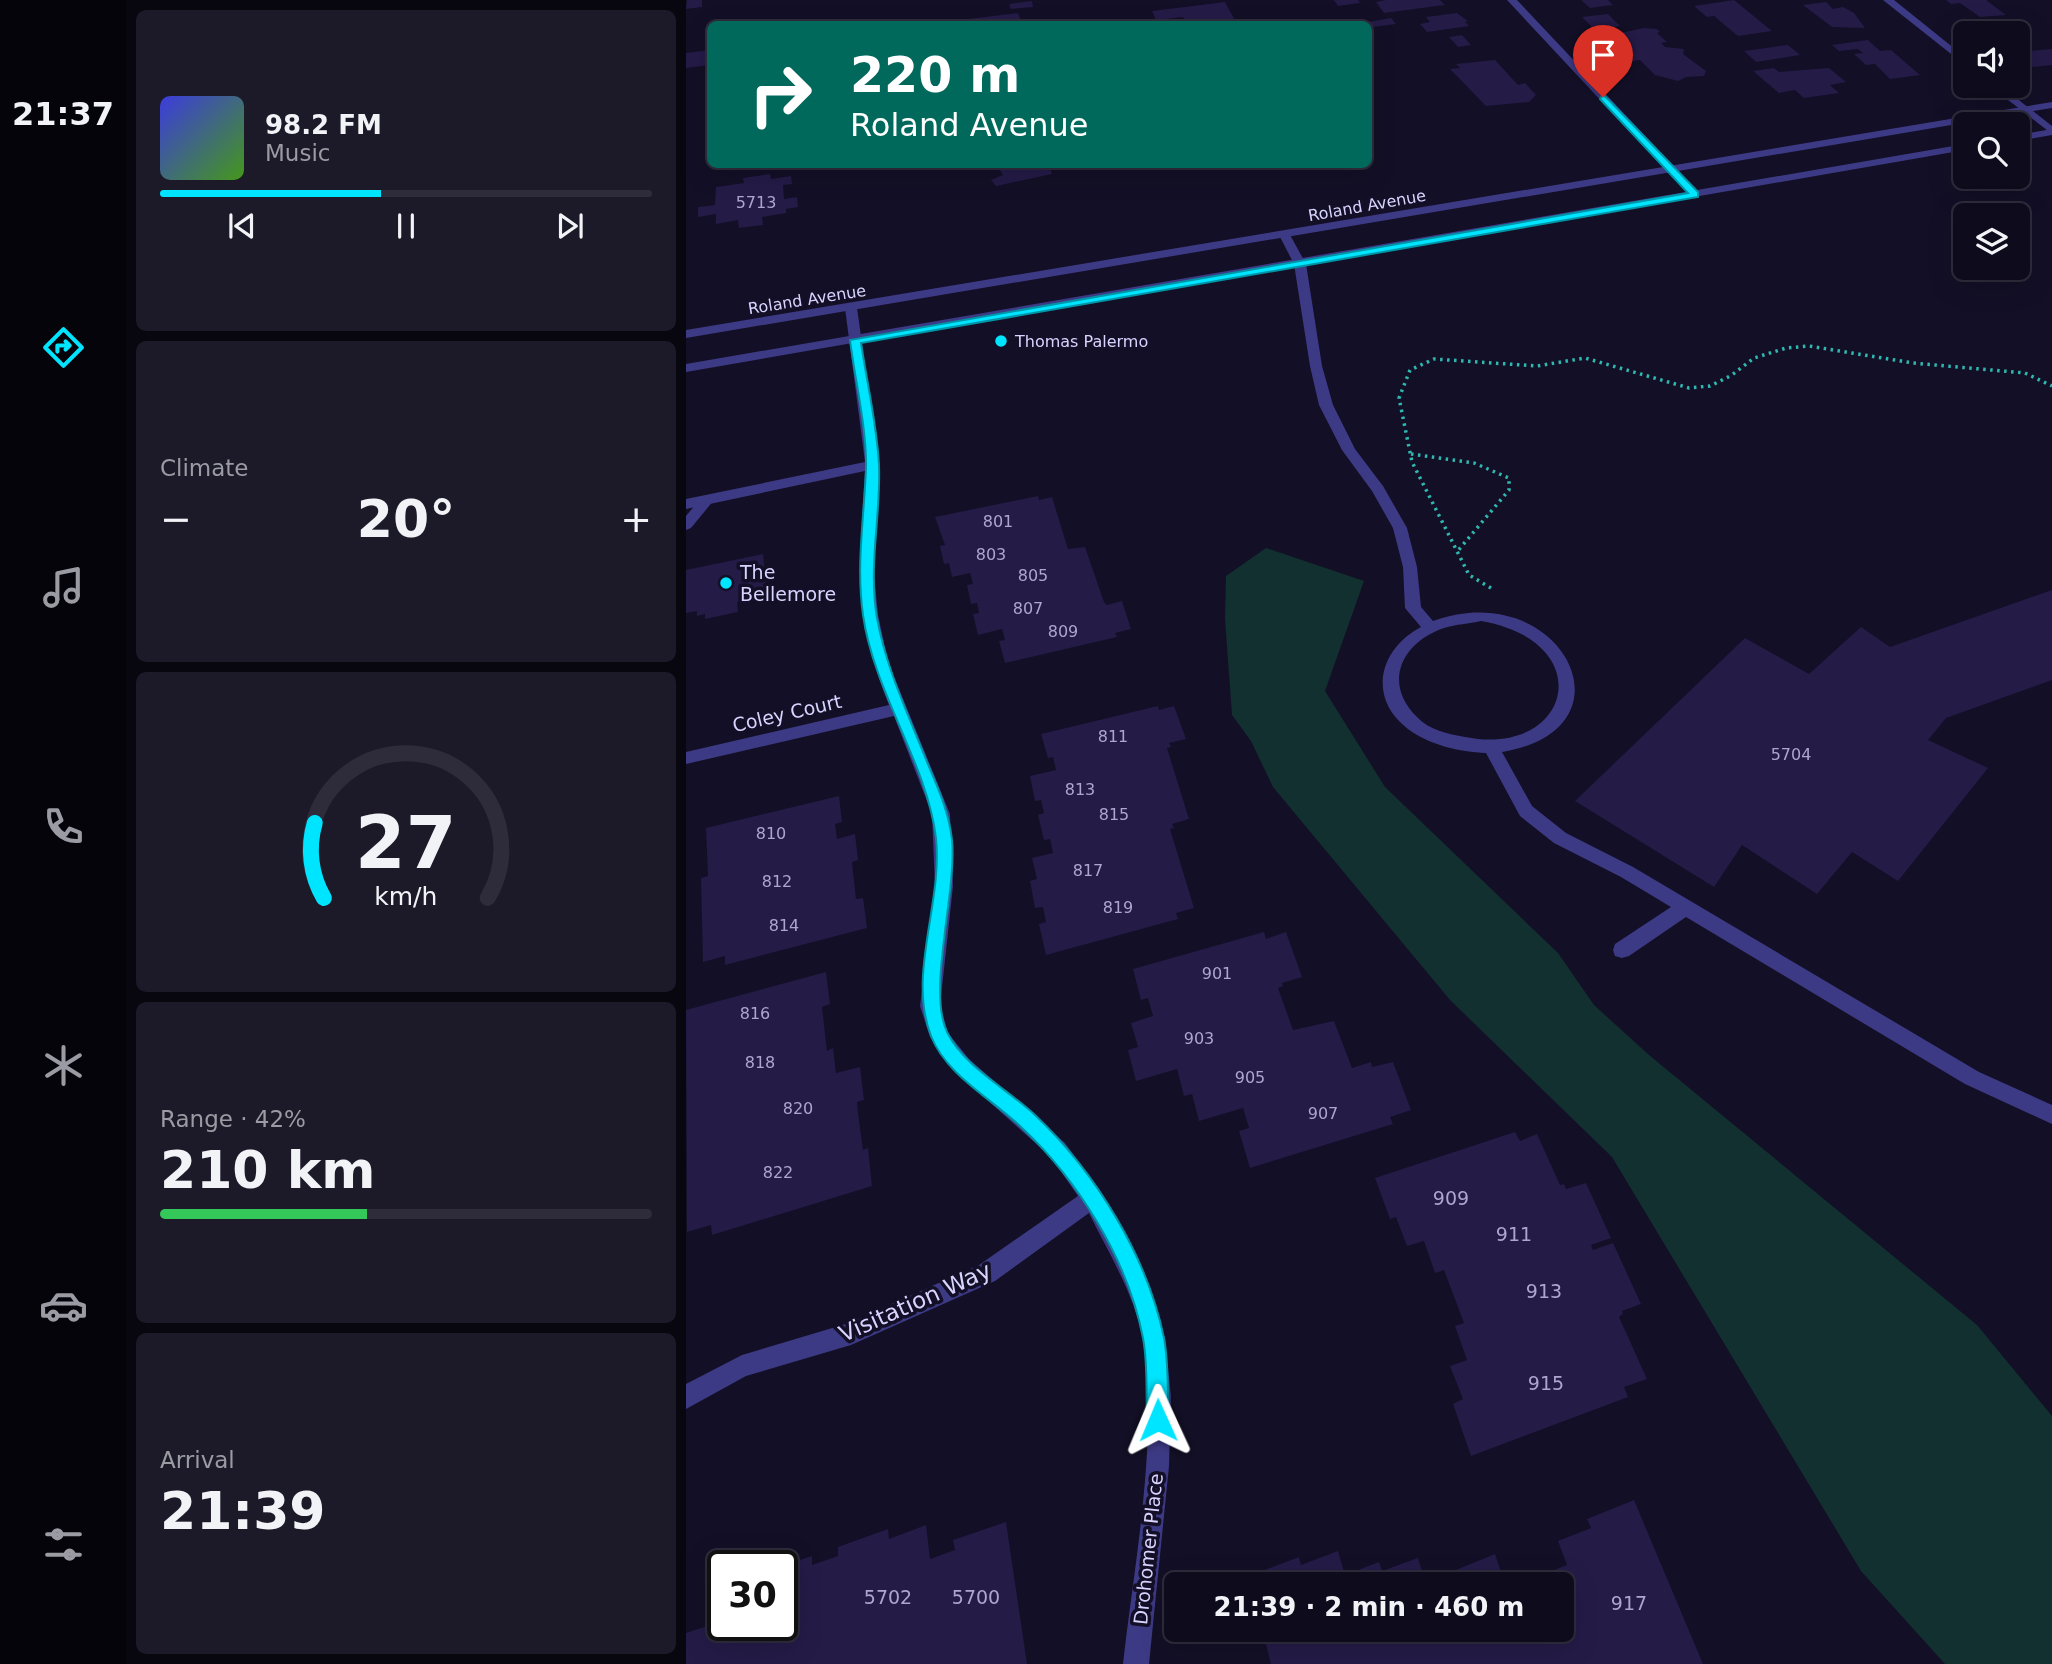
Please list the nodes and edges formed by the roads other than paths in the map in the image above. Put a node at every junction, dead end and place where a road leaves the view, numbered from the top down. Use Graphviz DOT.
graph roads {
  1 [pos="1513,0"];
  2 [pos="1888,0"];
  3 [pos="1953,52"];
  4 [pos="2010,98"];
  5 [pos="2052,106"];
  6 [pos="2025,110"];
  7 [pos="2052,131"];
  8 [pos="2030,136"];
  9 [pos="1953,149"];
  10 [pos="1671,169"];
  11 [pos="1695,195"];
  12 [pos="1285,235"];
  13 [pos="1300,264"];
  14 [pos="850,308"];
  15 [pos="686,334"];
  16 [pos="855,340"];
  17 [pos="686,368"];
  18 [pos="872,465"];
  19 [pos="707,500"];
  20 [pos="686,504"];
  21 [pos="686,525"];
  22 [pos="1429,625"];
  23 [pos="898,709"];
  24 [pos="1491,747"];
  25 [pos="686,758"];
  26 [pos="1686,907"];
  27 [pos="1622,950"];
  28 [pos="2052,1115"];
  29 [pos="1092,1198"];
  30 [pos="686,1397"];
  31 [pos="1136,1664"];
  1 -- 10 [label="street"];
  2 -- 3 [label="street"];
  4 -- 6 [label="street"];
  5 -- 6 [label="street, Roland Avenue"];
  6 -- 7 [label="street"];
  6 -- 10 [label="street, Roland Avenue"];
  7 -- 8 [label="street"];
  9 -- 11 [label="street"];
  10 -- 11 [label="street"];
  10 -- 12 [label="street, Roland Avenue"];
  11 -- 13 [label="street"];
  12 -- 13 [label="street"];
  12 -- 14 [label="street, Roland Avenue"];
  13 -- 16 [label="street"];
  13 -- 22 [label="street"];
  14 -- 15 [label="street, Roland Avenue"];
  14 -- 16 [label="street, Drohomer Place"];
  16 -- 17 [label="street"];
  16 -- 18 [label="street, Drohomer Place"];
  18 -- 19 [label="street"];
  18 -- 23 [label="street, Drohomer Place"];
  19 -- 20 [label="street"];
  19 -- 21 [label="street"];
  22 -- 24 [label="street"];
  22 -- 24 [label="street"];
  23 -- 25 [label="street, Coley Court"];
  23 -- 29 [label="street, Drohomer Place"];
  24 -- 26 [label="street"];
  26 -- 27 [label="street"];
  26 -- 28 [label="street"];
  29 -- 30 [label="street, Visitation Way"];
  29 -- 31 [label="street, Drohomer Place"];
}
